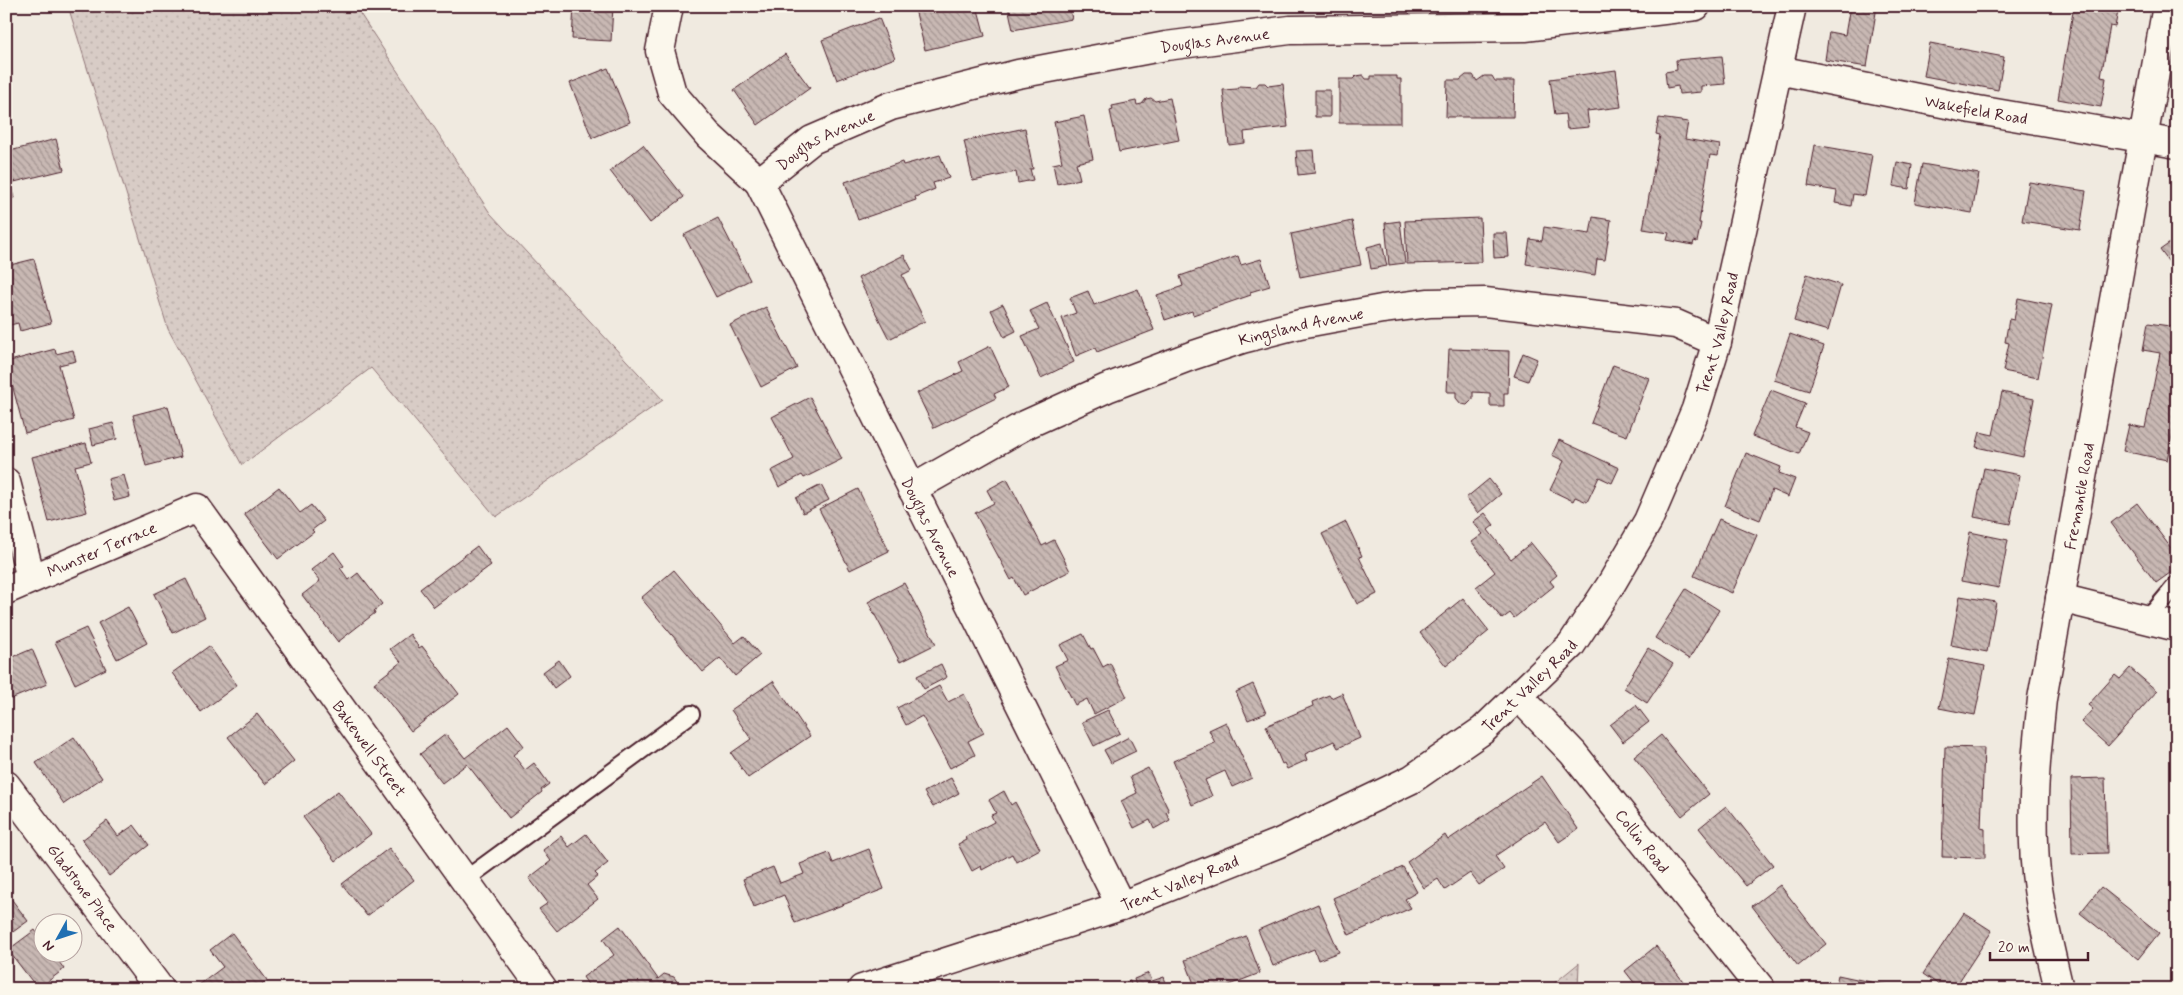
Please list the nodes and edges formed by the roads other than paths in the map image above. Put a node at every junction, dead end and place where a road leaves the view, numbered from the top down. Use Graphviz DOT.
graph roads {
  1 [pos="669,6"];
  2 [pos="1696,6"];
  3 [pos="1792,6"];
  4 [pos="2167,6"];
  5 [pos="1778,70"];
  6 [pos="2142,137"];
  7 [pos="2177,144"];
  8 [pos="759,182"];
  9 [pos="1717,342"];
  10 [pos="6,482"];
  11 [pos="912,489"];
  12 [pos="197,508"];
  13 [pos="31,578"];
  14 [pos="2177,584"];
  15 [pos="6,590"];
  16 [pos="2060,598"];
  17 [pos="2147,620"];
  18 [pos="2177,627"];
  19 [pos="1519,697"];
  20 [pos="691,714"];
  21 [pos="6,785"];
  22 [pos="466,879"];
  23 [pos="1121,906"];
  24 [pos="160,989"];
  25 [pos="543,989"];
  26 [pos="862,989"];
  27 [pos="1760,989"];
  28 [pos="2059,989"];
  1 -- 8 [label="street"];
  2 -- 8 [label="street, Douglas Avenue"];
  3 -- 5 [label="street, Trent Valley Road"];
  4 -- 6 [label="street, Fremantle Road"];
  5 -- 6 [label="street, Wakefield Road"];
  5 -- 9 [label="street, Trent Valley Road"];
  6 -- 7 [label="street, Wakefield Road"];
  6 -- 16 [label="street, Fremantle Road"];
  8 -- 11 [label="street, Douglas Avenue"];
  9 -- 11 [label="street, Kingsland Avenue"];
  9 -- 19 [label="street, Trent Valley Road"];
  10 -- 13 [label="street"];
  11 -- 23 [label="street, Douglas Avenue"];
  12 -- 13 [label="street, Munster Terrace"];
  12 -- 22 [label="street, Bakewell Street"];
  13 -- 15 [label="street, Munster Terrace"];
  14 -- 17 [label="lane"];
  16 -- 17 [label="street"];
  16 -- 28 [label="street, Fremantle Road"];
  17 -- 18 [label="street"];
  19 -- 23 [label="street, Trent Valley Road"];
  19 -- 27 [label="street, Collin Road"];
  20 -- 22 [label="lane"];
  21 -- 24 [label="street, Gladstone Place"];
  22 -- 25 [label="street, Bakewell Street"];
  23 -- 26 [label="street, Trent Valley Road"];
}
